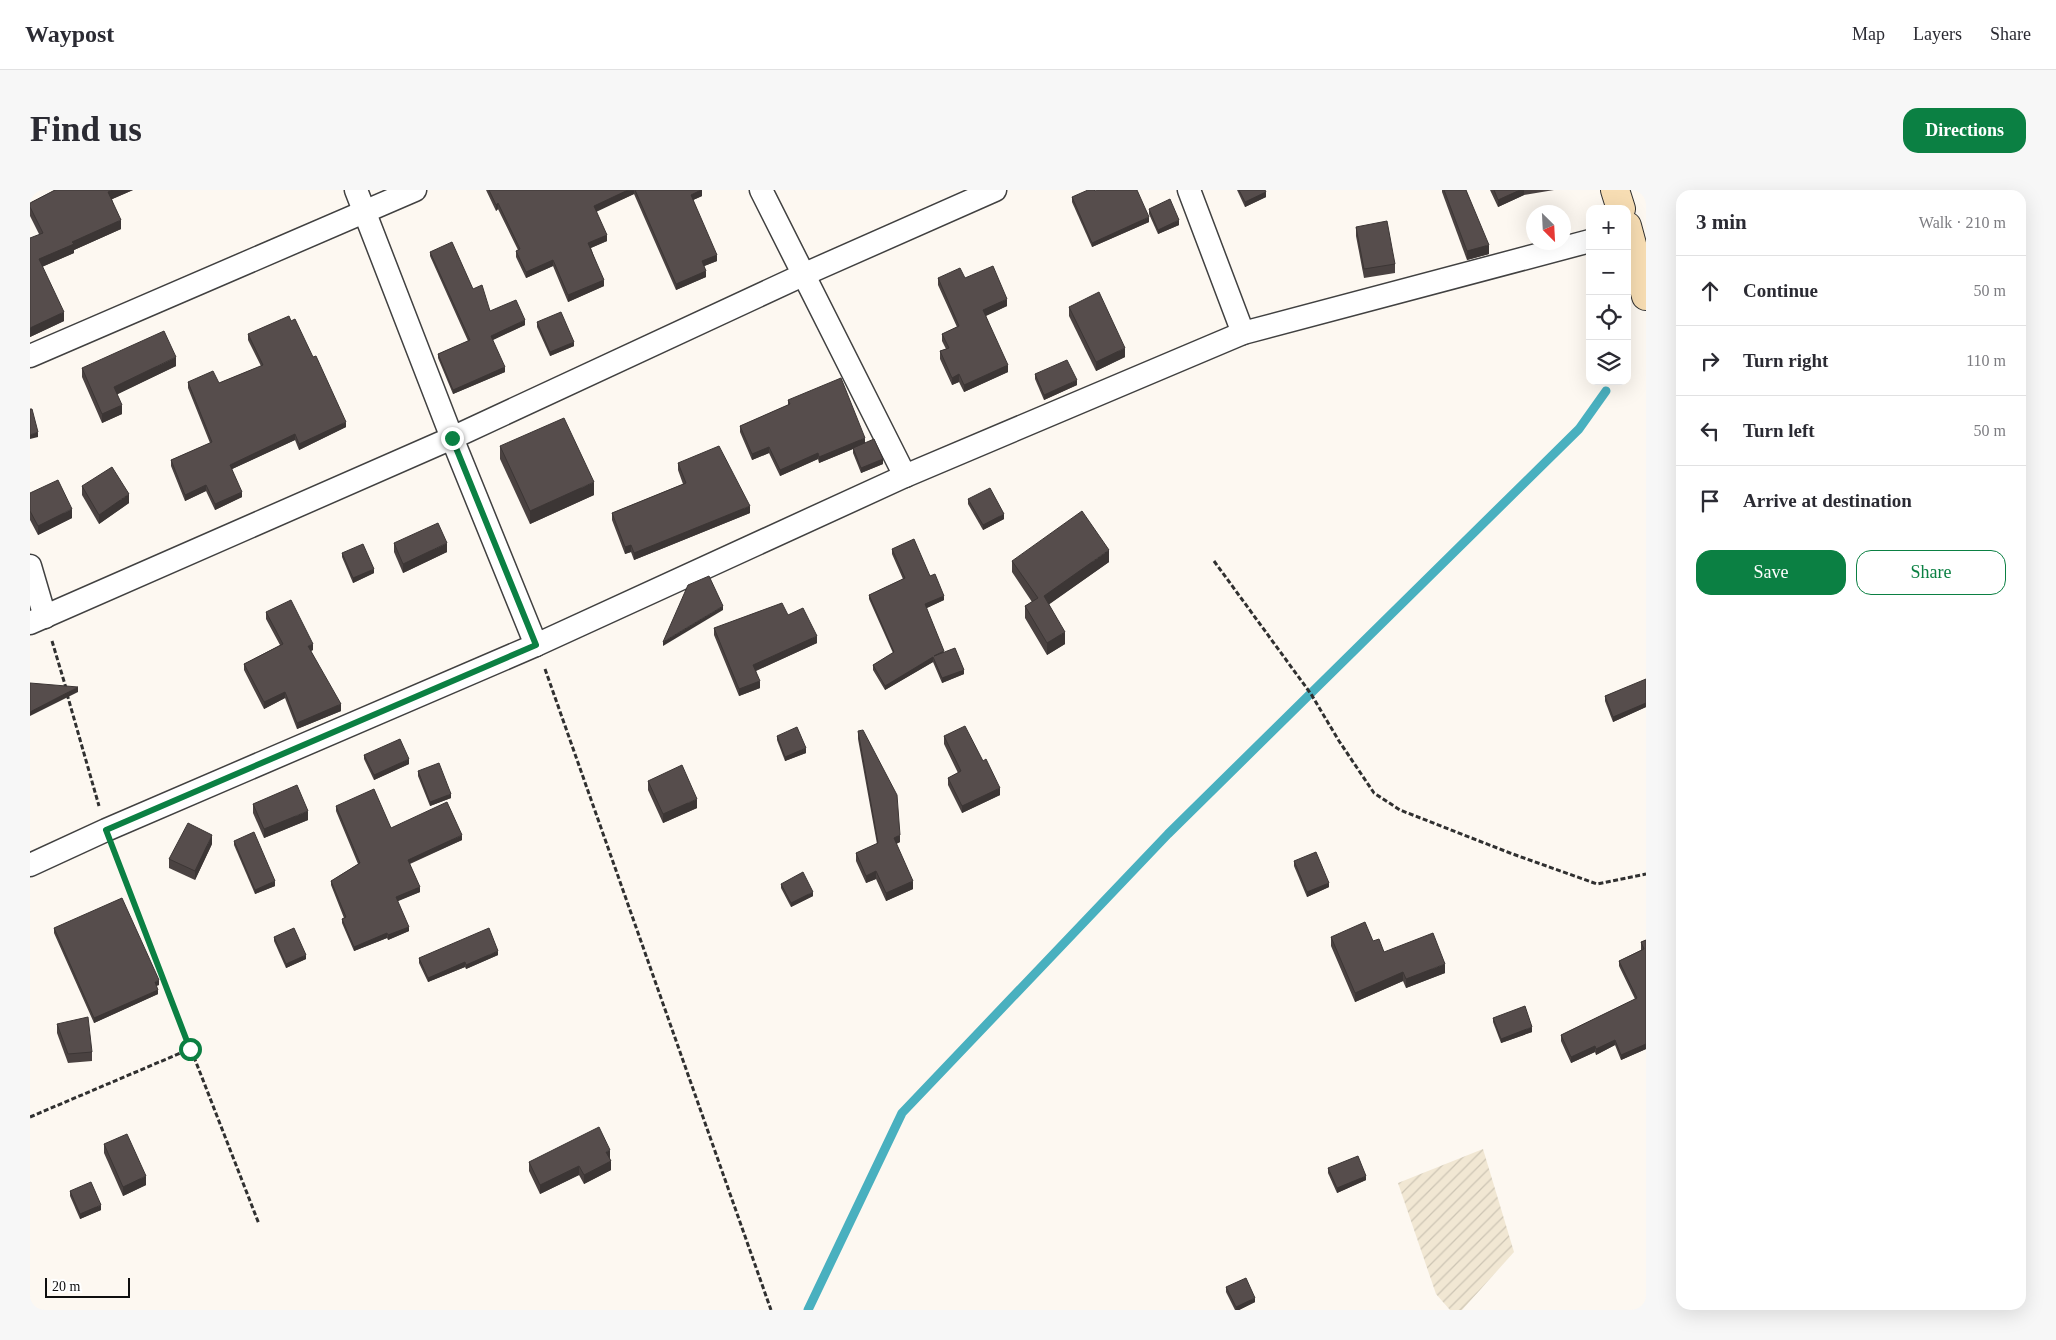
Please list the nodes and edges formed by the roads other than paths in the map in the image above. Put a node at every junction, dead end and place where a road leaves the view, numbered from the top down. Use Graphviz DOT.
graph roads {
  1 [pos="356,190"];
  2 [pos="415,190"];
  3 [pos="761,190"];
  4 [pos="995,190"];
  5 [pos="1190,190"];
  6 [pos="1615,190"];
  7 [pos="1620,205"];
  8 [pos="365,212"];
  9 [pos="1586,242"];
  10 [pos="1631,242"];
  11 [pos="805,274"];
  12 [pos="1646,296"];
  13 [pos="1243,333"];
  14 [pos="30,356"];
  15 [pos="452,438"];
  16 [pos="905,476"];
  17 [pos="30,566"];
  18 [pos="38,620"];
  19 [pos="536,645"];
  20 [pos="30,865"];
  1 -- 8 [label="street"];
  2 -- 8 [label="street"];
  3 -- 11 [label="street"];
  4 -- 11 [label="street"];
  5 -- 13 [label="street"];
  6 -- 7 [label="street"];
  8 -- 14 [label="street"];
  8 -- 15 [label="street"];
  9 -- 13 [label="street"];
  10 -- 12 [label="street"];
  11 -- 15 [label="street"];
  11 -- 16 [label="street"];
  13 -- 16 [label="street"];
  15 -- 18 [label="street"];
  15 -- 19 [label="street"];
  16 -- 19 [label="street"];
  17 -- 18 [label="street"];
  19 -- 20 [label="street"];
}
